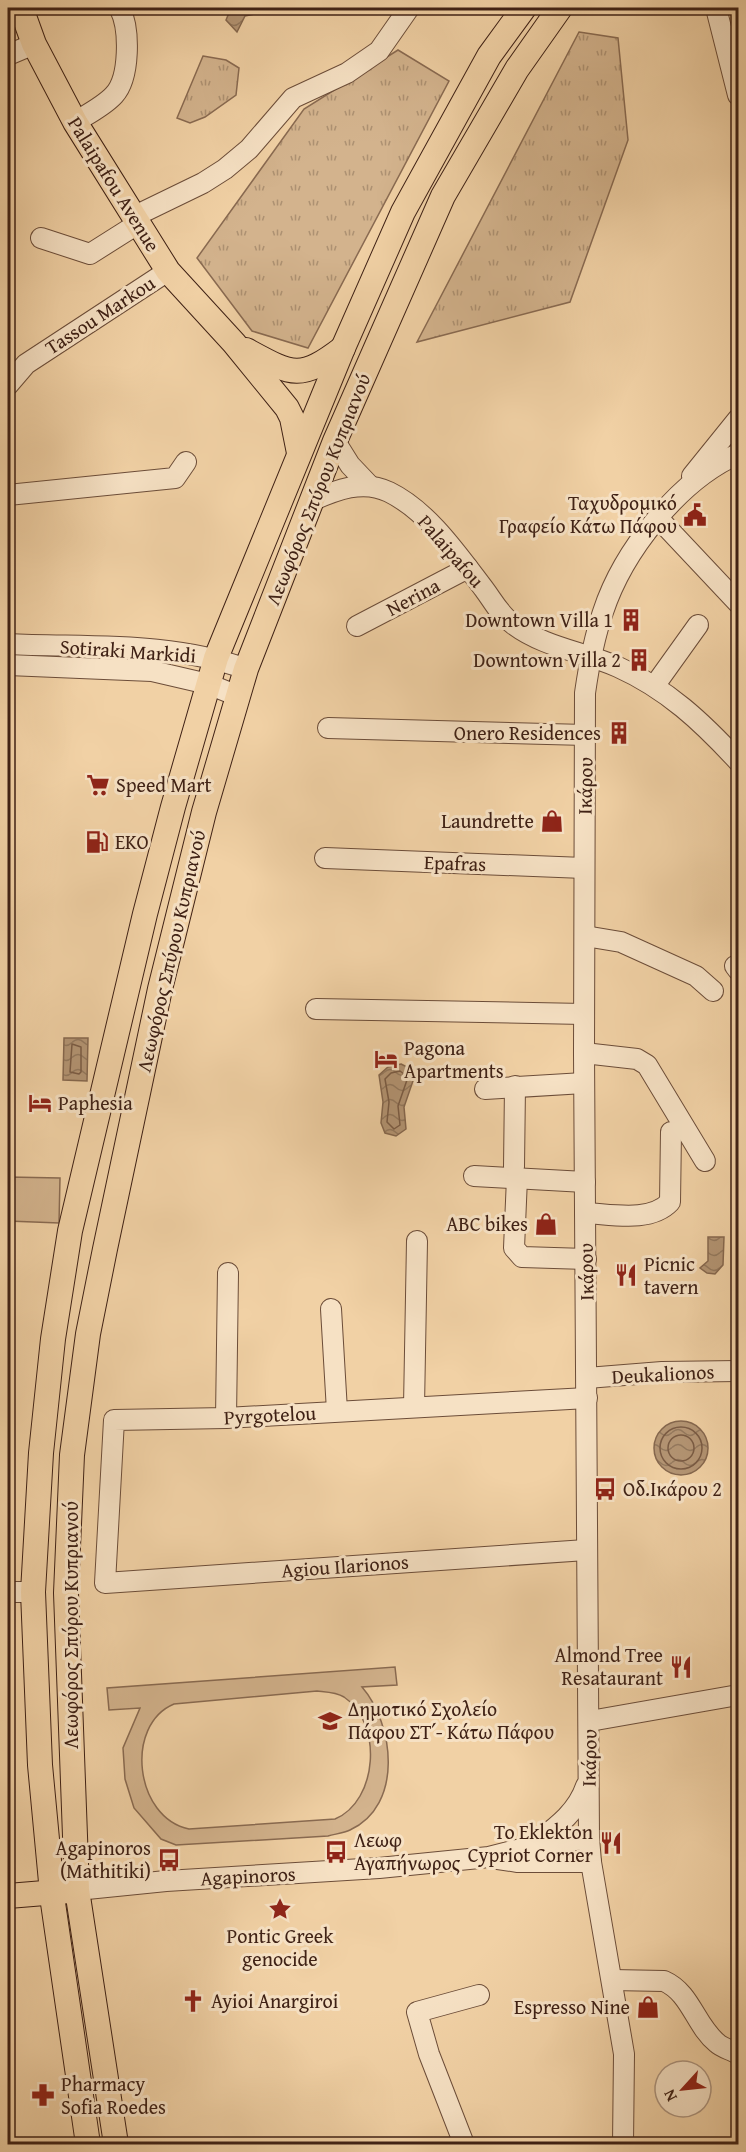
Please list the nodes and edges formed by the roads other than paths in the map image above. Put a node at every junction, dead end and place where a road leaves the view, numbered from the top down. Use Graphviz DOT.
graph roads {
  1 [pos="21,8"];
  2 [pos="406,8"];
  3 [pos="524,8"];
  4 [pos="560,8"];
  5 [pos="716,8"];
  6 [pos="120,9"];
  7 [pos="34,44"];
  8 [pos="8,55"];
  9 [pos="738,95"];
  10 [pos="75,122"];
  11 [pos="137,220"];
  12 [pos="41,238"];
  13 [pos="168,270"];
  14 [pos="234,343"];
  15 [pos="343,348"];
  16 [pos="8,385"];
  17 [pos="738,419"];
  18 [pos="335,441"];
  19 [pos="299,453"];
  20 [pos="738,454"];
  21 [pos="186,462"];
  22 [pos="369,485"];
  23 [pos="8,495"];
  24 [pos="676,497"];
  25 [pos="311,501"];
  26 [pos="658,518"];
  27 [pos="468,568"];
  28 [pos="738,603"];
  29 [pos="698,625"];
  30 [pos="357,626"];
  31 [pos="8,644"];
  32 [pos="591,657"];
  33 [pos="216,658"];
  34 [pos="8,665"];
  35 [pos="246,669"];
  36 [pos="208,684"];
  37 [pos="656,685"];
  38 [pos="237,696"];
  39 [pos="328,728"];
  40 [pos="586,735"];
  41 [pos="738,761"];
  42 [pos="325,858"];
  43 [pos="584,868"];
  44 [pos="585,936"];
  45 [pos="713,991"];
  46 [pos="316,1010"];
  47 [pos="584,1014"];
  48 [pos="584,1053"];
  49 [pos="584,1083"];
  50 [pos="515,1086"];
  51 [pos="485,1089"];
  52 [pos="671,1132"];
  53 [pos="705,1161"];
  54 [pos="516,1172"];
  55 [pos="474,1176"];
  56 [pos="585,1182"];
  57 [pos="585,1214"];
  58 [pos="417,1241"];
  59 [pos="586,1259"];
  60 [pos="228,1273"];
  61 [pos="331,1309"];
  62 [pos="738,1371"];
  63 [pos="587,1378"];
  64 [pos="587,1398"];
  65 [pos="414,1407"];
  66 [pos="337,1411"];
  67 [pos="226,1418"];
  68 [pos="586,1550"];
  69 [pos="105,1582"];
  70 [pos="8,1592"];
  71 [pos="33,1592"];
  72 [pos="738,1695"];
  73 [pos="590,1720"];
  74 [pos="588,1778"];
  75 [pos="589,1838"];
  76 [pos="531,1847"];
  77 [pos="489,1857"];
  78 [pos="591,1862"];
  79 [pos="77,1890"];
  80 [pos="52,1892"];
  81 [pos="8,1896"];
  82 [pos="612,1980"];
  83 [pos="479,1995"];
  84 [pos="738,2054"];
  85 [pos="88,2145"];
  86 [pos="116,2145"];
  87 [pos="464,2145"];
  88 [pos="623,2145"];
  1 -- 7 [label="main road, Palaipafou Avenue"];
  2 -- 11 [label="street"];
  3 -- 15 [label="main road, Λεωφόρος Σπύρου Κυπριανού"];
  4 -- 18 [label="main road, Λεωφόρος Σπύρου Κυπριανού"];
  5 -- 9 [label="street"];
  6 -- 10 [label="street"];
  7 -- 8 [label="street"];
  7 -- 10 [label="main road, Palaipafou Avenue"];
  10 -- 11 [label="main road, Palaipafou Avenue"];
  11 -- 12 [label="street"];
  11 -- 13 [label="main road, Palaipafou Avenue"];
  13 -- 14 [label="main road, Palaipafou Avenue"];
  13 -- 16 [label="street, Tassou Markou"];
  14 -- 15 [label="main road, Palaipafou Avenue"];
  14 -- 19 [label="main road, Palaipafou Avenue"];
  15 -- 19 [label="main road, Λεωφόρος Σπύρου Κυπριανού"];
  17 -- 24 [label="street"];
  18 -- 22 [label="street"];
  18 -- 25 [label="main road, Λεωφόρος Σπύρου Κυπριανού"];
  19 -- 33 [label="main road, Λεωφόρος Σπύρου Κυπριανού"];
  20 -- 24 [label="street, Ικάρου"];
  21 -- 23 [label="street"];
  22 -- 25 [label="street"];
  22 -- 27 [label="street, Palaipafou"];
  24 -- 26 [label="street, Ικάρου"];
  25 -- 35 [label="main road, Λεωφόρος Σπύρου Κυπριανού"];
  26 -- 28 [label="street"];
  26 -- 32 [label="street, Ικάρου"];
  27 -- 30 [label="street, Nerina"];
  27 -- 32 [label="street, Palaipafou"];
  29 -- 37 [label="street"];
  31 -- 33 [label="street, Sotiraki Markidi"];
  32 -- 37 [label="street, Palaipafou"];
  32 -- 40 [label="street, Ικάρου"];
  33 -- 35 [label="street, Sotiraki Markidi"];
  33 -- 36 [label="main road, Λεωφόρος Σπύρου Κυπριανού"];
  34 -- 36 [label="street, Sotiraki Markidi"];
  35 -- 38 [label="main road, Λεωφόρος Σπύρου Κυπριανού"];
  36 -- 38 [label="street, Sotiraki Markidi"];
  36 -- 71 [label="main road, Λεωφόρος Σπύρου Κυπριανού"];
  37 -- 41 [label="street, Palaipafou"];
  38 -- 79 [label="main road, Λεωφόρος Σπύρου Κυπριανού"];
  39 -- 40 [label="street"];
  40 -- 43 [label="street, Ικάρου"];
  42 -- 43 [label="street, Epafras"];
  43 -- 44 [label="street, Ικάρου"];
  44 -- 45 [label="street"];
  44 -- 47 [label="street, Ικάρου"];
  46 -- 47 [label="street"];
  47 -- 48 [label="street, Ικάρου"];
  48 -- 49 [label="street, Ικάρου"];
  48 -- 53 [label="street"];
  49 -- 50 [label="street"];
  49 -- 56 [label="street, Ικάρου"];
  50 -- 51 [label="street"];
  50 -- 54 [label="street"];
  52 -- 57 [label="street"];
  54 -- 55 [label="street"];
  54 -- 56 [label="street"];
  54 -- 59 [label="street"];
  56 -- 57 [label="street, Ικάρου"];
  57 -- 59 [label="street, Ικάρου"];
  58 -- 65 [label="street"];
  59 -- 63 [label="street, Ικάρου"];
  60 -- 67 [label="street"];
  61 -- 66 [label="street"];
  62 -- 63 [label="street, Deukalionos"];
  63 -- 64 [label="street, Ικάρου"];
  64 -- 65 [label="street, Pyrgotelou"];
  64 -- 68 [label="street, Ικάρου"];
  65 -- 66 [label="street, Pyrgotelou"];
  66 -- 67 [label="street, Pyrgotelou"];
  67 -- 69 [label="street, Pyrgotelou"];
  68 -- 69 [label="street, Agiou Ilarionos"];
  68 -- 73 [label="street, Ικάρου"];
  70 -- 71 [label="street"];
  71 -- 80 [label="main road, Λεωφόρος Σπύρου Κυπριανού"];
  72 -- 73 [label="street"];
  73 -- 74 [label="street, Ικάρου"];
  74 -- 75 [label="street, Ικάρου"];
  74 -- 76 [label="street"];
  75 -- 76 [label="street, Agapinoros"];
  75 -- 78 [label="street, Ικάρου"];
  76 -- 77 [label="street, Agapinoros"];
  77 -- 78 [label="street, Agapinoros"];
  77 -- 79 [label="street, Agapinoros"];
  78 -- 82 [label="street, Ικάρου"];
  79 -- 80 [label="main road, Agapinoros"];
  79 -- 86 [label="main road, Λεωφόρος Σπύρου Κυπριανού"];
  80 -- 81 [label="main road, Agapinoros"];
  80 -- 85 [label="main road, Λεωφόρος Σπύρου Κυπριανού"];
  82 -- 84 [label="street"];
  82 -- 88 [label="street, Ικάρου"];
  83 -- 87 [label="street"];
}
